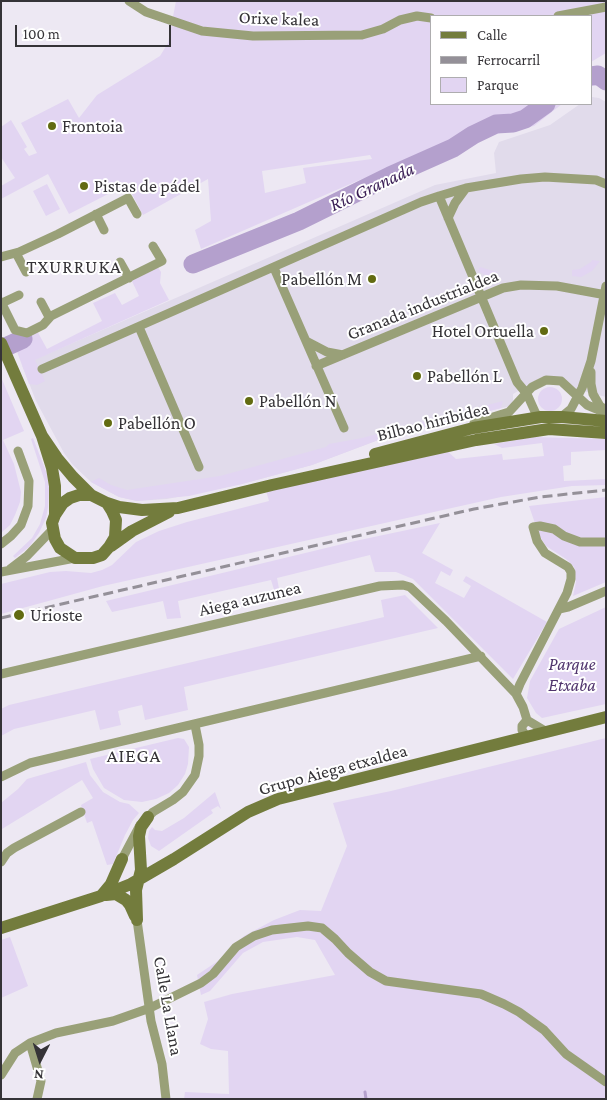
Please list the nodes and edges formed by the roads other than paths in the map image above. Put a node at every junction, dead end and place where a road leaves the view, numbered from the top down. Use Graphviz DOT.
graph roads {
  1 [pos="129,1"];
  2 [pos="606,7"];
  3 [pos="563,15"];
  4 [pos="430,18"];
  5 [pos="606,184"];
  6 [pos="466,188"];
  7 [pos="439,196"];
  8 [pos="96,214"];
  9 [pos="137,214"];
  10 [pos="448,218"];
  11 [pos="104,230"];
  12 [pos="153,246"];
  13 [pos="16,253"];
  14 [pos="1,257"];
  15 [pos="120,262"];
  16 [pos="274,268"];
  17 [pos="26,272"];
  18 [pos="129,278"];
  19 [pos="605,292"];
  20 [pos="19,295"];
  21 [pos="482,297"];
  22 [pos="2,302"];
  23 [pos="41,302"];
  24 [pos="49,317"];
  25 [pos="139,327"];
  26 [pos="306,341"];
  27 [pos="1,343"];
  28 [pos="343,355"];
  29 [pos="591,362"];
  30 [pos="316,366"];
  31 [pos="42,369"];
  32 [pos="517,382"];
  33 [pos="527,394"];
  34 [pos="577,397"];
  35 [pos="509,412"];
  36 [pos="606,412"];
  37 [pos="552,419"];
  38 [pos="606,421"];
  39 [pos="344,428"];
  40 [pos="606,428"];
  41 [pos="606,434"];
  42 [pos="42,436"];
  43 [pos="452,445"];
  44 [pos="18,451"];
  45 [pos="379,453"];
  46 [pos="199,466"];
  47 [pos="272,485"];
  48 [pos="91,495"];
  49 [pos="107,503"];
  50 [pos="178,508"];
  51 [pos="55,515"];
  52 [pos="52,530"];
  53 [pos="606,542"];
  54 [pos="1,544"];
  55 [pos="110,547"];
  56 [pos="75,558"];
  57 [pos="4,572"];
  58 [pos="606,591"];
  59 [pos="559,609"];
  60 [pos="481,656"];
  61 [pos="1,674"];
  62 [pos="516,694"];
  63 [pos="606,717"];
  64 [pos="194,725"];
  65 [pos="528,729"];
  66 [pos="1,777"];
  67 [pos="81,812"];
  68 [pos="148,817"];
  69 [pos="141,855"];
  70 [pos="174,859"];
  71 [pos="122,860"];
  72 [pos="1,862"];
  73 [pos="138,887"];
  74 [pos="101,896"];
  75 [pos="137,920"];
  76 [pos="1,928"];
  77 [pos="150,1008"];
  78 [pos="30,1043"];
  79 [pos="1,1075"];
  80 [pos="606,1082"];
  81 [pos="38,1099"];
  82 [pos="166,1099"];
  1 -- 4 [label="street, Orixe kalea"];
  2 -- 3 [label="street"];
  5 -- 6 [label="street"];
  6 -- 7 [label="street"];
  6 -- 10 [label="street"];
  7 -- 10 [label="street"];
  7 -- 16 [label="street"];
  8 -- 9 [label="street"];
  8 -- 11 [label="street"];
  8 -- 13 [label="street"];
  10 -- 21 [label="street"];
  12 -- 18 [label="street"];
  13 -- 14 [label="street"];
  13 -- 17 [label="street"];
  15 -- 18 [label="street"];
  16 -- 25 [label="street"];
  16 -- 26 [label="street"];
  18 -- 24 [label="street"];
  19 -- 21 [label="street, Granada industrialdea"];
  19 -- 29 [label="street, Granada industrialdea"];
  20 -- 22 [label="street"];
  21 -- 28 [label="street, Granada industrialdea"];
  21 -- 32 [label="street"];
  22 -- 24 [label="street"];
  23 -- 24 [label="street"];
  25 -- 31 [label="street"];
  25 -- 46 [label="street"];
  26 -- 28 [label="street"];
  26 -- 30 [label="street"];
  27 -- 42 [label="street"];
  28 -- 30 [label="street, Granada industrialdea"];
  29 -- 34 [label="street"];
  29 -- 36 [label="street"];
  30 -- 39 [label="street"];
  32 -- 33 [label="street"];
  32 -- 35 [label="street"];
  33 -- 34 [label="street"];
  33 -- 35 [label="street"];
  33 -- 37 [label="street"];
  34 -- 36 [label="street"];
  34 -- 37 [label="street"];
  35 -- 45 [label="street"];
  37 -- 38 [label="street, Bilbao hiribidea"];
  37 -- 40 [label="street"];
  37 -- 43 [label="street"];
  37 -- 45 [label="street, Bilbao hiribidea"];
  41 -- 43 [label="street, Bilbao hiribidea"];
  42 -- 48 [label="street"];
  42 -- 51 [label="street"];
  43 -- 47 [label="street, Bilbao hiribidea"];
  44 -- 54 [label="street"];
  45 -- 47 [label="street, Bilbao hiribidea"];
  47 -- 50 [label="street, Bilbao hiribidea"];
  48 -- 49 [label="street"];
  48 -- 51 [label="street"];
  49 -- 50 [label="street"];
  49 -- 55 [label="street"];
  50 -- 55 [label="street"];
  51 -- 52 [label="street"];
  52 -- 56 [label="street"];
  52 -- 57 [label="street"];
  53 -- 59 [label="street"];
  55 -- 56 [label="street"];
  56 -- 57 [label="street"];
  58 -- 59 [label="street"];
  59 -- 62 [label="street"];
  60 -- 61 [label="street, Aiega auzunea"];
  60 -- 62 [label="street, Aiega auzunea"];
  60 -- 64 [label="street"];
  62 -- 65 [label="street, Aiega auzunea"];
  63 -- 65 [label="street, Grupo Aiega etxaldea"];
  64 -- 66 [label="street"];
  64 -- 68 [label="street"];
  65 -- 70 [label="street, Grupo Aiega etxaldea"];
  67 -- 72 [label="street"];
  68 -- 69 [label="street"];
  68 -- 71 [label="street"];
  69 -- 70 [label="street"];
  69 -- 73 [label="street"];
  70 -- 73 [label="street, Grupo Aiega etxaldea"];
  71 -- 73 [label="street"];
  71 -- 74 [label="street"];
  73 -- 74 [label="street, Grupo Aiega etxaldea"];
  73 -- 75 [label="street"];
  74 -- 75 [label="street"];
  74 -- 76 [label="street, Grupo Aiega etxaldea"];
  75 -- 77 [label="street, Calle La Llana"];
  77 -- 78 [label="street"];
  77 -- 80 [label="street"];
  77 -- 82 [label="street, Calle La Llana"];
  78 -- 79 [label="street"];
  78 -- 81 [label="street"];
}
